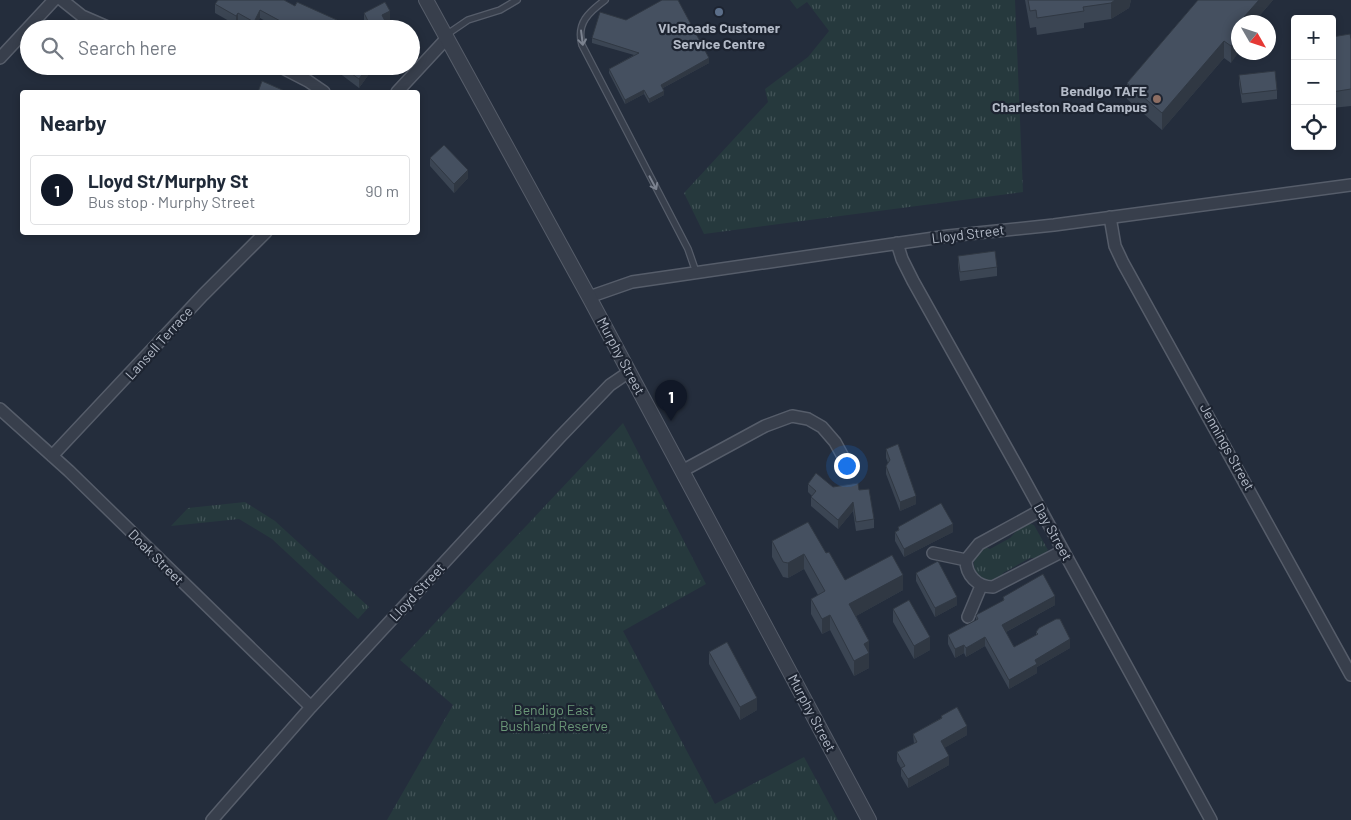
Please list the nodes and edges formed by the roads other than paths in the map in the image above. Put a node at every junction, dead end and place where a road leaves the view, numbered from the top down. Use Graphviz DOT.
graph roads {
  1 [pos="54,0"];
  2 [pos="62,0"];
  3 [pos="426,0"];
  4 [pos="517,0"];
  5 [pos="605,0"];
  6 [pos="35,20"];
  7 [pos="91,20"];
  8 [pos="20,37"];
  9 [pos="446,37"];
  10 [pos="0,58"];
  11 [pos="420,66"];
  12 [pos="298,75"];
  13 [pos="412,75"];
  14 [pos="321,90"];
  15 [pos="399,90"];
  16 [pos="1351,185"];
  17 [pos="1110,217"];
  18 [pos="263,235"];
  19 [pos="897,243"];
  20 [pos="696,272"];
  21 [pos="589,297"];
  22 [pos="629,372"];
  23 [pos="0,408"];
  24 [pos="52,456"];
  25 [pos="846,464"];
  26 [pos="682,472"];
  27 [pos="1042,510"];
  28 [pos="1063,551"];
  29 [pos="933,554"];
  30 [pos="966,560"];
  31 [pos="981,586"];
  32 [pos="968,617"];
  33 [pos="1351,675"];
  34 [pos="310,707"];
  35 [pos="212,820"];
  36 [pos="869,820"];
  37 [pos="1210,820"];
  1 -- 6 [label="street"];
  2 -- 7 [label="street"];
  3 -- 9 [label="street, Murphy Street"];
  4 -- 9 [label="lane"];
  5 -- 20 [label="lane, one-way"];
  8 -- 10 [label="street"];
  9 -- 11 [label="street"];
  9 -- 21 [label="street, Murphy Street"];
  12 -- 14 [label="street"];
  13 -- 15 [label="street"];
  16 -- 17 [label="street, Lloyd Street"];
  17 -- 19 [label="street, Lloyd Street"];
  17 -- 33 [label="street, Jennings Street"];
  18 -- 24 [label="street, Lansell Terrace"];
  19 -- 20 [label="street, Lloyd Street"];
  19 -- 27 [label="street, Day Street"];
  20 -- 21 [label="street, Lloyd Street"];
  21 -- 22 [label="street, Murphy Street"];
  22 -- 26 [label="street, Murphy Street"];
  22 -- 34 [label="street, Lloyd Street"];
  23 -- 24 [label="street, Doak Street"];
  24 -- 34 [label="street, Doak Street"];
  25 -- 26 [label="street"];
  26 -- 36 [label="street, Murphy Street"];
  27 -- 28 [label="street, Day Street"];
  27 -- 30 [label="street"];
  28 -- 31 [label="street"];
  28 -- 37 [label="street, Day Street"];
  29 -- 30 [label="street"];
  30 -- 31 [label="street"];
  31 -- 32 [label="street"];
  34 -- 35 [label="street, Lloyd Street"];
}
